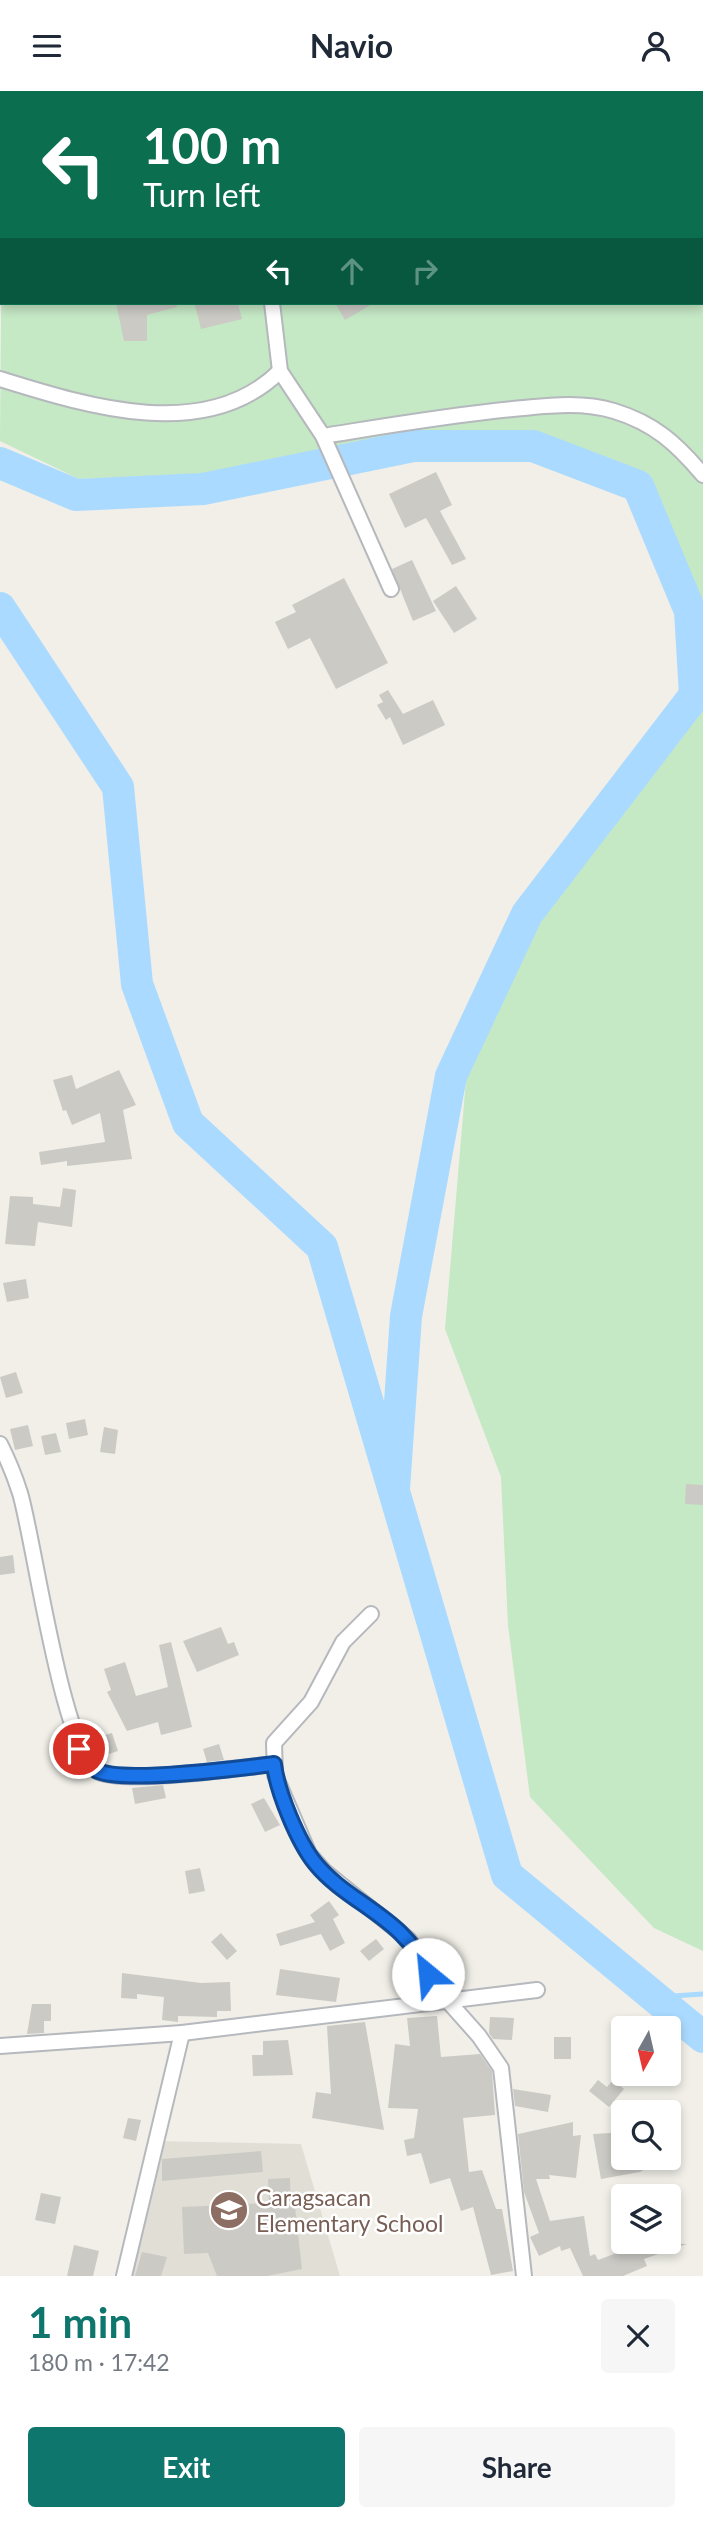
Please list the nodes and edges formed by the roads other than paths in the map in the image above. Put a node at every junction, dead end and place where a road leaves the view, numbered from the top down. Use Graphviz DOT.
graph roads {
  1 [pos="272,305"];
  2 [pos="279,371"];
  3 [pos="0,379"];
  4 [pos="323,436"];
  5 [pos="703,475"];
  6 [pos="391,589"];
  7 [pos="0,1444"];
  8 [pos="371,1614"];
  9 [pos="274,1764"];
  10 [pos="537,1990"];
  11 [pos="441,2001"];
  12 [pos="182,2033"];
  13 [pos="0,2046"];
  14 [pos="124,2276"];
  15 [pos="524,2276"];
  1 -- 2 [label="street"];
  2 -- 3 [label="street"];
  2 -- 4 [label="street"];
  4 -- 5 [label="street"];
  4 -- 6 [label="street"];
  7 -- 9 [label="street"];
  8 -- 9 [label="street"];
  9 -- 11 [label="street"];
  10 -- 11 [label="street"];
  11 -- 12 [label="street"];
  11 -- 15 [label="street"];
  12 -- 13 [label="street"];
  12 -- 14 [label="street"];
}
